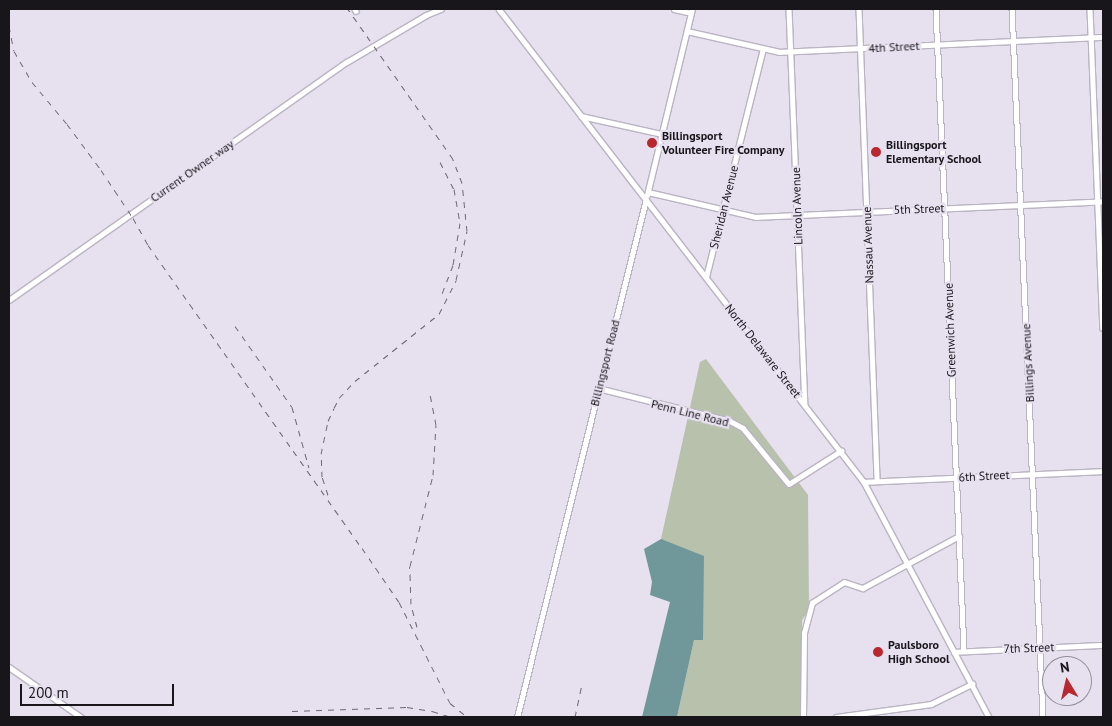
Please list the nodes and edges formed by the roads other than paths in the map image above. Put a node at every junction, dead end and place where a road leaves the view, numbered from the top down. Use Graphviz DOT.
graph roads {
  1 [pos="441,9"];
  2 [pos="499,9"];
  3 [pos="674,9"];
  4 [pos="789,9"];
  5 [pos="859,9"];
  6 [pos="936,9"];
  7 [pos="1012,9"];
  8 [pos="1090,9"];
  9 [pos="692,11"];
  10 [pos="687,31"];
  11 [pos="1103,37"];
  12 [pos="1091,38"];
  13 [pos="1014,41"];
  14 [pos="938,45"];
  15 [pos="861,48"];
  16 [pos="763,49"];
  17 [pos="791,52"];
  18 [pos="581,116"];
  19 [pos="662,134"];
  20 [pos="648,192"];
  21 [pos="646,199"];
  22 [pos="1101,201"];
  23 [pos="1021,205"];
  24 [pos="945,208"];
  25 [pos="724,211"];
  26 [pos="867,211"];
  27 [pos="798,214"];
  28 [pos="706,277"];
  29 [pos="9,300"];
  30 [pos="1103,328"];
  31 [pos="598,388"];
  32 [pos="805,404"];
  33 [pos="841,452"];
  34 [pos="1103,471"];
  35 [pos="1033,474"];
  36 [pos="956,478"];
  37 [pos="877,481"];
  38 [pos="864,482"];
  39 [pos="959,536"];
  40 [pos="907,564"];
  41 [pos="1103,646"];
  42 [pos="1040,648"];
  43 [pos="964,651"];
  44 [pos="954,652"];
  45 [pos="9,667"];
  46 [pos="972,684"];
  47 [pos="81,717"];
  48 [pos="517,717"];
  49 [pos="803,717"];
  50 [pos="836,717"];
  51 [pos="989,717"];
  52 [pos="1044,717"];
  1 -- 29 [label="street, Current Owner way"];
  2 -- 18 [label="street, North Delaware Street"];
  3 -- 9 [label="street"];
  4 -- 17 [label="street, Lincoln Avenue"];
  5 -- 15 [label="street, Nassau Avenue"];
  6 -- 14 [label="street, Greenwich Avenue"];
  7 -- 13 [label="street, Billings Avenue"];
  8 -- 12 [label="street"];
  9 -- 10 [label="street, Billingsport Road"];
  10 -- 16 [label="street, 4th Street"];
  10 -- 19 [label="street, Billingsport Road"];
  11 -- 12 [label="street, 4th Street"];
  12 -- 13 [label="street, 4th Street"];
  12 -- 22 [label="street"];
  13 -- 14 [label="street, 4th Street"];
  13 -- 23 [label="street, Billings Avenue"];
  14 -- 15 [label="street, 4th Street"];
  14 -- 24 [label="street, Greenwich Avenue"];
  15 -- 17 [label="street, 4th Street"];
  15 -- 26 [label="street, Nassau Avenue"];
  16 -- 17 [label="street, 4th Street"];
  16 -- 25 [label="street, Sheridan Avenue"];
  17 -- 27 [label="street, Lincoln Avenue"];
  18 -- 19 [label="street"];
  18 -- 21 [label="street, North Delaware Street"];
  19 -- 20 [label="street, Billingsport Road"];
  20 -- 21 [label="street, Billingsport Road"];
  20 -- 25 [label="street, 5th Street"];
  21 -- 28 [label="street, North Delaware Street"];
  21 -- 31 [label="street, Billingsport Road"];
  22 -- 23 [label="street, 5th Street"];
  22 -- 30 [label="street"];
  23 -- 24 [label="street, 5th Street"];
  23 -- 35 [label="street, Billings Avenue"];
  24 -- 26 [label="street, 5th Street"];
  24 -- 36 [label="street, Greenwich Avenue"];
  25 -- 27 [label="street, 5th Street"];
  25 -- 28 [label="street, Sheridan Avenue"];
  26 -- 27 [label="street, 5th Street"];
  26 -- 37 [label="street, Nassau Avenue"];
  27 -- 32 [label="street, Lincoln Avenue"];
  28 -- 32 [label="street, North Delaware Street"];
  31 -- 33 [label="street, Penn Line Road"];
  31 -- 48 [label="street, Billingsport Road"];
  32 -- 33 [label="street, North Delaware Street"];
  33 -- 38 [label="street, North Delaware Street"];
  34 -- 35 [label="street, 6th Street"];
  35 -- 36 [label="street, 6th Street"];
  35 -- 42 [label="street, Billings Avenue"];
  36 -- 37 [label="street, 6th Street"];
  36 -- 39 [label="street, Greenwich Avenue"];
  37 -- 38 [label="street, 6th Street"];
  38 -- 40 [label="street, North Delaware Street"];
  39 -- 40 [label="street"];
  39 -- 43 [label="street, Greenwich Avenue"];
  40 -- 44 [label="street, North Delaware Street"];
  40 -- 49 [label="street"];
  41 -- 42 [label="street, 7th Street"];
  42 -- 43 [label="street, 7th Street"];
  42 -- 52 [label="street, Billings Avenue"];
  43 -- 44 [label="street, 7th Street"];
  44 -- 46 [label="street, North Delaware Street"];
  45 -- 47 [label="street"];
  46 -- 50 [label="street"];
  46 -- 51 [label="street, North Delaware Street"];
}
